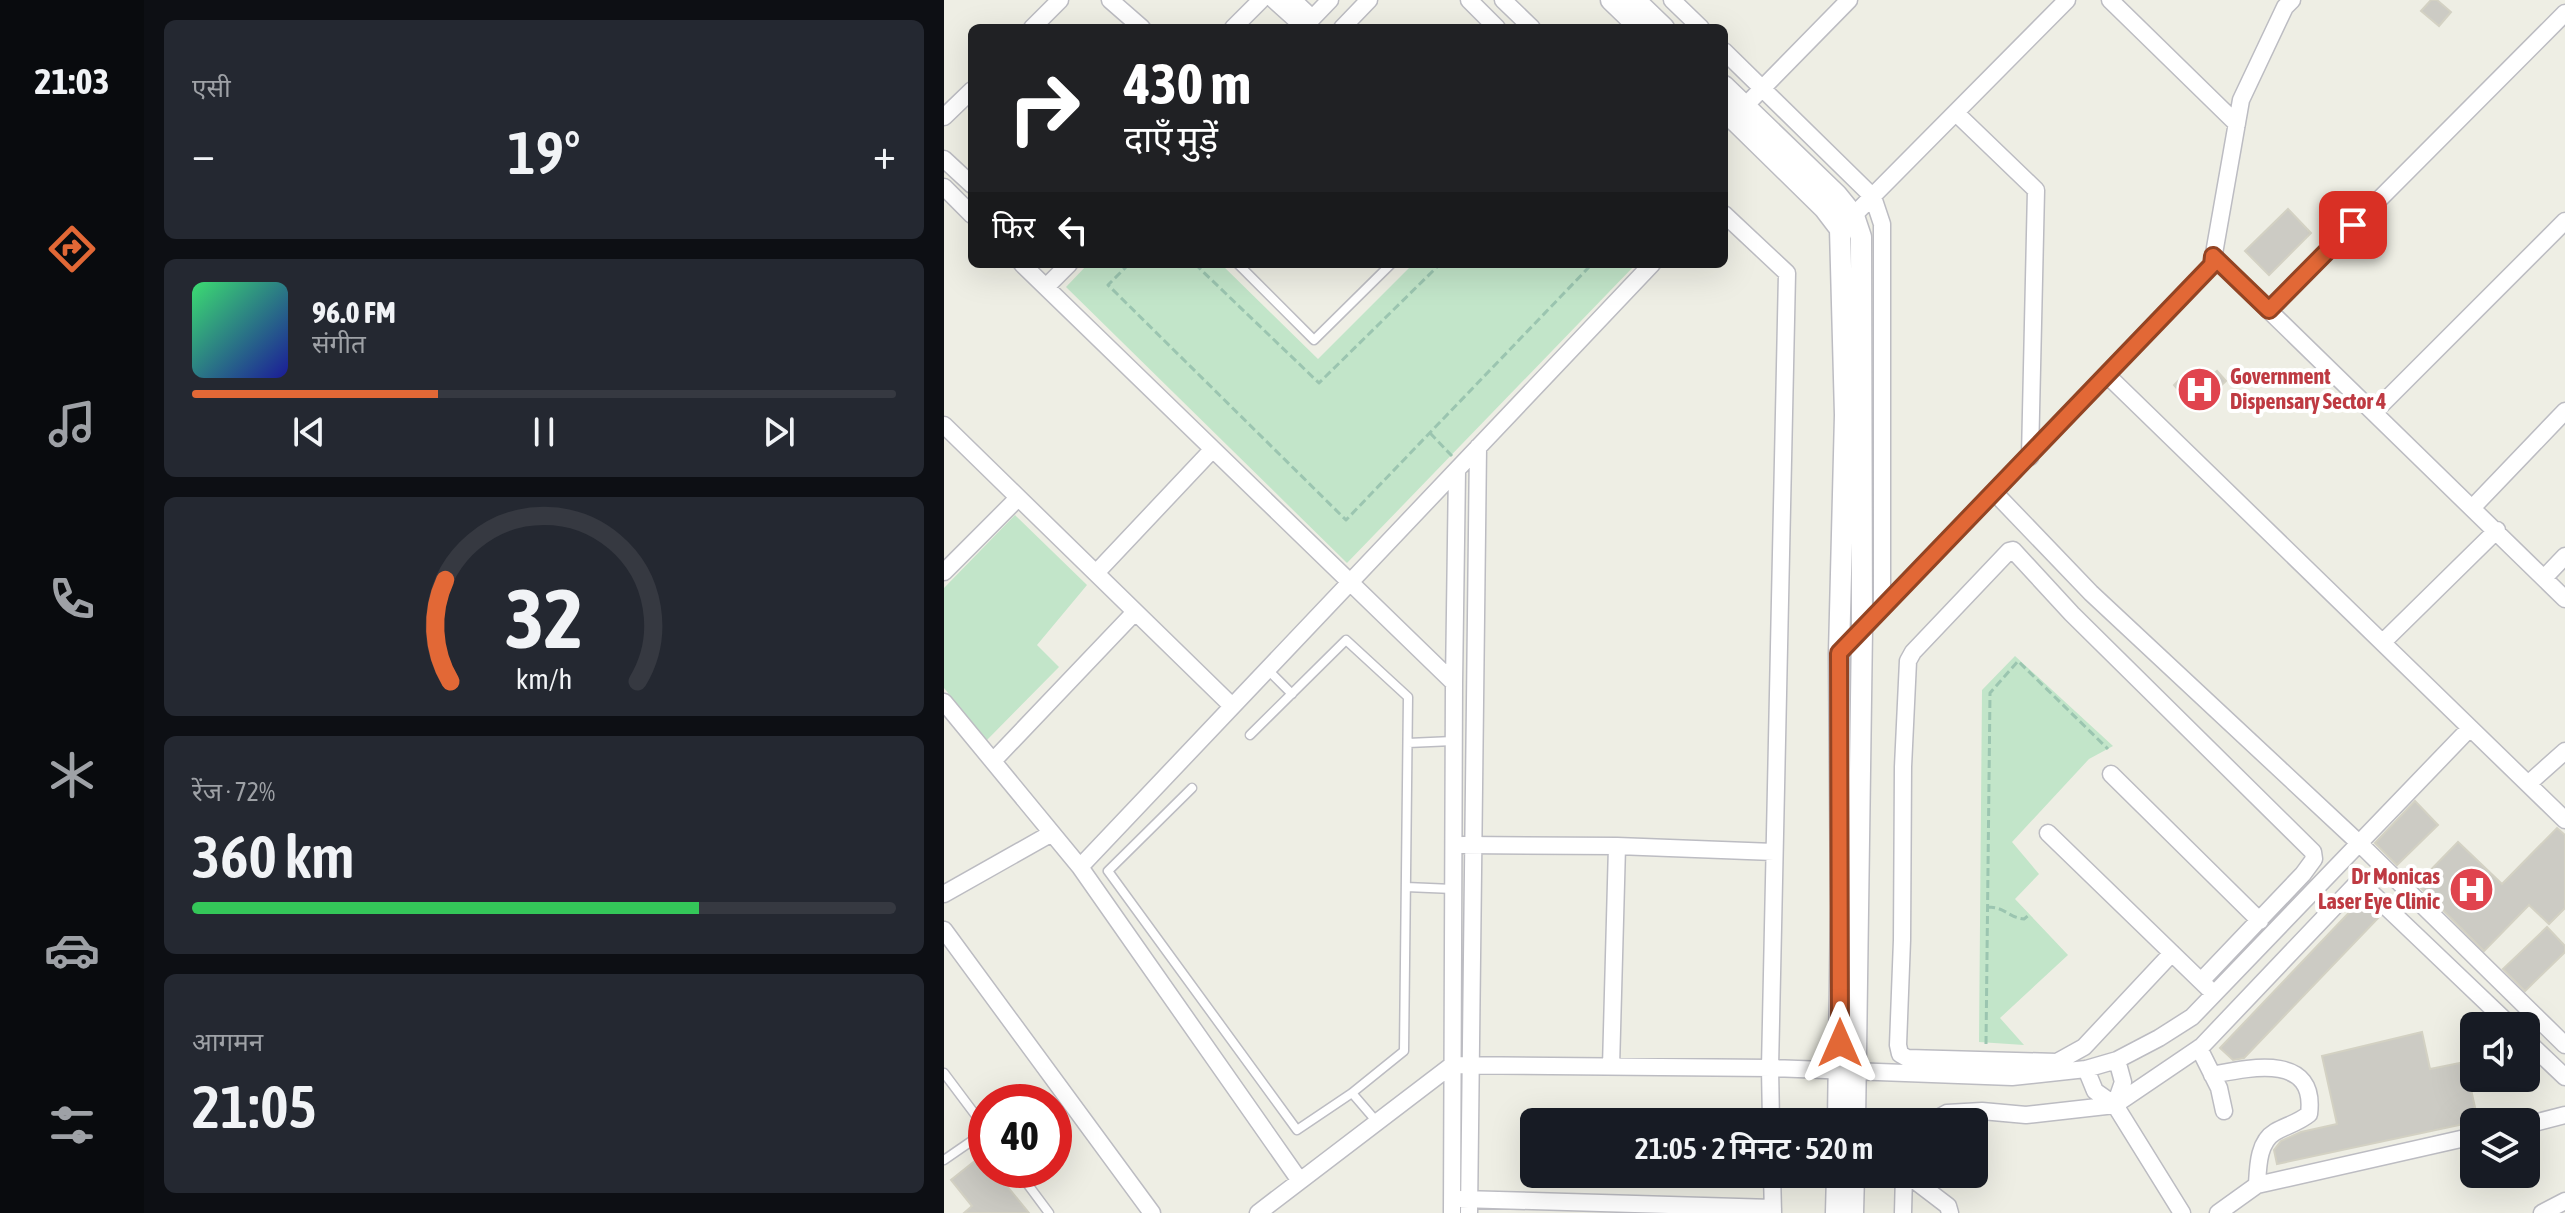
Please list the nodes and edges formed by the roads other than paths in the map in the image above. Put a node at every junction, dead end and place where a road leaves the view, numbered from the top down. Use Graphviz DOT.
graph roads {
  1 [pos="1060,0"];
  2 [pos="1098,0"];
  3 [pos="1110,0"];
  4 [pos="1261,0"];
  5 [pos="1274,0"];
  6 [pos="1293,0"];
  7 [pos="1330,0"];
  8 [pos="1369,0"];
  9 [pos="1469,0"];
  10 [pos="1503,0"];
  11 [pos="1672,0"];
  12 [pos="1849,0"];
  13 [pos="2067,0"];
  14 [pos="2110,0"];
  15 [pos="2292,0"];
  16 [pos="2560,0"];
  17 [pos="1623,2"];
  18 [pos="2565,5"];
  19 [pos="2565,13"];
  20 [pos="1036,24"];
  21 [pos="1125,24"];
  22 [pos="1137,24"];
  23 [pos="1237,24"];
  24 [pos="1306,24"];
  25 [pos="1346,24"];
  26 [pos="1493,24"];
  27 [pos="1528,24"];
  28 [pos="1637,24"];
  29 [pos="1658,24"];
  30 [pos="1697,24"];
  31 [pos="1728,55"];
  32 [pos="1763,88"];
  33 [pos="1728,90"];
  34 [pos="968,94"];
  35 [pos="1745,106"];
  36 [pos="1956,113"];
  37 [pos="1728,114"];
  38 [pos="944,117"];
  39 [pos="2237,124"];
  40 [pos="944,159"];
  41 [pos="968,181"];
  42 [pos="944,187"];
  43 [pos="1873,197"];
  44 [pos="968,211"];
  45 [pos="1728,218"];
  46 [pos="2565,221"];
  47 [pos="1847,223"];
  48 [pos="2213,256"];
  49 [pos="1026,268"];
  50 [pos="1065,268"];
  51 [pos="1242,268"];
  52 [pos="1387,268"];
  53 [pos="1648,268"];
  54 [pos="1046,287"];
  55 [pos="2269,310"];
  56 [pos="2107,375"];
  57 [pos="2565,411"];
  58 [pos="2374,412"];
  59 [pos="944,425"];
  60 [pos="1478,447"];
  61 [pos="1212,450"];
  62 [pos="2030,457"];
  63 [pos="1459,468"];
  64 [pos="1995,493"];
  65 [pos="1018,498"];
  66 [pos="2473,507"];
  67 [pos="2497,530"];
  68 [pos="2565,556"];
  69 [pos="944,572"];
  70 [pos="1096,573"];
  71 [pos="2544,578"];
  72 [pos="1349,582"];
  73 [pos="2091,593"];
  74 [pos="2565,599"];
  75 [pos="1882,608"];
  76 [pos="1135,612"];
  77 [pos="2072,614"];
  78 [pos="1862,629"];
  79 [pos="2383,642"];
  80 [pos="1839,653"];
  81 [pos="1267,669"];
  82 [pos="1454,683"];
  83 [pos="1292,694"];
  84 [pos="944,702"];
  85 [pos="1232,706"];
  86 [pos="2470,728"];
  87 [pos="1250,735"];
  88 [pos="1453,741"];
  89 [pos="1408,743"];
  90 [pos="2565,751"];
  91 [pos="993,761"];
  92 [pos="2111,774"];
  93 [pos="2528,784"];
  94 [pos="1192,788"];
  95 [pos="2565,820"];
  96 [pos="1052,833"];
  97 [pos="2048,833"];
  98 [pos="2360,844"];
  99 [pos="1453,845"];
  100 [pos="1473,845"];
  101 [pos="1617,846"];
  102 [pos="1774,852"];
  103 [pos="1080,867"];
  104 [pos="1406,887"];
  105 [pos="1453,889"];
  106 [pos="944,894"];
  107 [pos="2260,921"];
  108 [pos="944,930"];
  109 [pos="2172,953"];
  110 [pos="2201,981"];
  111 [pos="2215,995"];
  112 [pos="2496,1012"];
  113 [pos="2565,1045"];
  114 [pos="2199,1048"];
  115 [pos="2540,1053"];
  116 [pos="2117,1060"];
  117 [pos="1461,1065"];
  118 [pos="1611,1067"];
  119 [pos="1770,1068"];
  120 [pos="2086,1069"];
  121 [pos="1848,1070"];
  122 [pos="944,1073"];
  123 [pos="2212,1075"];
  124 [pos="2565,1077"];
  125 [pos="1352,1093"];
  126 [pos="2115,1105"];
  127 [pos="968,1106"];
  128 [pos="1771,1108"];
  129 [pos="1841,1108"];
  130 [pos="1853,1108"];
  131 [pos="2224,1111"];
  132 [pos="1988,1112"];
  133 [pos="2565,1115"];
  134 [pos="2540,1121"];
  135 [pos="1377,1122"];
  136 [pos="2460,1139"];
  137 [pos="968,1143"];
  138 [pos="944,1160"];
  139 [pos="1300,1181"];
  140 [pos="2257,1185"];
  141 [pos="1030,1188"];
  142 [pos="1772,1188"];
  143 [pos="1837,1188"];
  144 [pos="1854,1188"];
  145 [pos="1904,1188"];
  146 [pos="1924,1188"];
  147 [pos="2565,1201"];
  148 [pos="1460,1206"];
  149 [pos="1773,1210"];
  150 [pos="1049,1213"];
  151 [pos="1152,1213"];
  152 [pos="1258,1213"];
  153 [pos="1836,1213"];
  154 [pos="1853,1213"];
  155 [pos="1903,1213"];
  156 [pos="1950,1213"];
  157 [pos="2182,1213"];
  158 [pos="2218,1213"];
  159 [pos="2542,1213"];
  1 -- 20 [label="street"];
  2 -- 21 [label="street"];
  3 -- 22 [label="street"];
  4 -- 23 [label="street"];
  5 -- 24 [label="street"];
  6 -- 24 [label="street"];
  7 -- 24 [label="street"];
  8 -- 25 [label="street"];
  9 -- 26 [label="street"];
  10 -- 27 [label="street"];
  11 -- 30 [label="street"];
  12 -- 32 [label="street"];
  13 -- 36 [label="street"];
  14 -- 39 [label="street"];
  15 -- 39 [label="street"];
  16 -- 18 [label="street"];
  17 -- 28 [label="street"];
  17 -- 29 [label="street"];
  19 -- 55 [label="street"];
  31 -- 32 [label="street"];
  32 -- 35 [label="street"];
  32 -- 43 [label="street"];
  33 -- 35 [label="street"];
  34 -- 38 [label="street"];
  35 -- 47 [label="street"];
  36 -- 43 [label="street"];
  36 -- 62 [label="street"];
  37 -- 47 [label="street"];
  39 -- 48 [label="street"];
  40 -- 41 [label="street"];
  42 -- 44 [label="street"];
  43 -- 47 [label="street"];
  43 -- 75 [label="street"];
  45 -- 102 [label="street"];
  46 -- 58 [label="street"];
  47 -- 78 [label="street"];
  47 -- 80 [label="street"];
  48 -- 55 [label="street"];
  48 -- 56 [label="street"];
  49 -- 54 [label="street"];
  50 -- 54 [label="street"];
  51 -- 52 [label="lane"];
  53 -- 60 [label="street"];
  54 -- 61 [label="street"];
  55 -- 58 [label="street"];
  56 -- 62 [label="street"];
  56 -- 79 [label="street"];
  57 -- 66 [label="street"];
  58 -- 66 [label="street"];
  59 -- 65 [label="street"];
  60 -- 63 [label="street"];
  60 -- 100 [label="street"];
  61 -- 70 [label="street"];
  61 -- 72 [label="street"];
  62 -- 64 [label="street"];
  63 -- 72 [label="street"];
  63 -- 82 [label="street"];
  64 -- 73 [label="street"];
  64 -- 75 [label="street"];
  65 -- 69 [label="street"];
  65 -- 70 [label="street"];
  66 -- 67 [label="street"];
  67 -- 71 [label="street"];
  67 -- 79 [label="street"];
  68 -- 71 [label="street"];
  70 -- 76 [label="street"];
  71 -- 74 [label="street"];
  72 -- 81 [label="street"];
  72 -- 82 [label="street"];
  73 -- 77 [label="street"];
  73 -- 98 [label="street"];
  75 -- 78 [label="street"];
  76 -- 85 [label="street"];
  76 -- 91 [label="street"];
  77 -- 107 [label="street"];
  77 -- 109 [label="street"];
  78 -- 80 [label="street"];
  78 -- 121 [label="street"];
  79 -- 86 [label="street"];
  80 -- 121 [label="street"];
  81 -- 83 [label="lane"];
  81 -- 85 [label="street"];
  82 -- 88 [label="street"];
  83 -- 87 [label="lane"];
  83 -- 89 [label="lane"];
  84 -- 91 [label="street"];
  85 -- 103 [label="street"];
  86 -- 93 [label="street"];
  86 -- 98 [label="street"];
  88 -- 89 [label="lane"];
  88 -- 99 [label="street"];
  89 -- 104 [label="lane"];
  90 -- 93 [label="street"];
  91 -- 96 [label="street"];
  92 -- 107 [label="street"];
  93 -- 95 [label="street"];
  94 -- 125 [label="lane"];
  96 -- 103 [label="street"];
  96 -- 106 [label="street"];
  97 -- 109 [label="street"];
  98 -- 111 [label="street"];
  98 -- 113 [label="street"];
  99 -- 100 [label="street"];
  99 -- 105 [label="street"];
  100 -- 101 [label="street"];
  100 -- 117 [label="street"];
  101 -- 102 [label="street"];
  101 -- 118 [label="street"];
  102 -- 119 [label="street"];
  103 -- 139 [label="street"];
  104 -- 105 [label="lane"];
  104 -- 125 [label="lane"];
  105 -- 117 [label="street"];
  107 -- 110 [label="street"];
  108 -- 151 [label="street"];
  109 -- 110 [label="street"];
  110 -- 111 [label="street"];
  111 -- 116 [label="street"];
  112 -- 114 [label="street"];
  114 -- 123 [label="street"];
  114 -- 126 [label="street"];
  115 -- 124 [label="street"];
  116 -- 120 [label="street"];
  116 -- 126 [label="street"];
  117 -- 118 [label="street"];
  117 -- 135 [label="street"];
  117 -- 148 [label="street"];
  118 -- 119 [label="street"];
  119 -- 121 [label="street"];
  119 -- 128 [label="street"];
  120 -- 121 [label="street"];
  120 -- 126 [label="street"];
  121 -- 129 [label="street"];
  121 -- 130 [label="street"];
  122 -- 127 [label="lane"];
  123 -- 131 [label="street"];
  123 -- 140 [label="street"];
  125 -- 135 [label="lane"];
  126 -- 132 [label="street"];
  126 -- 157 [label="street"];
  133 -- 134 [label="street"];
  135 -- 139 [label="street"];
  136 -- 140 [label="street"];
  137 -- 138 [label="lane"];
  139 -- 152 [label="street"];
  140 -- 158 [label="street"];
  141 -- 150 [label="lane"];
  142 -- 149 [label="street"];
  143 -- 153 [label="street"];
  144 -- 154 [label="street"];
  145 -- 155 [label="street"];
  146 -- 156 [label="street"];
  147 -- 159 [label="street"];
  148 -- 149 [label="street"];
}
